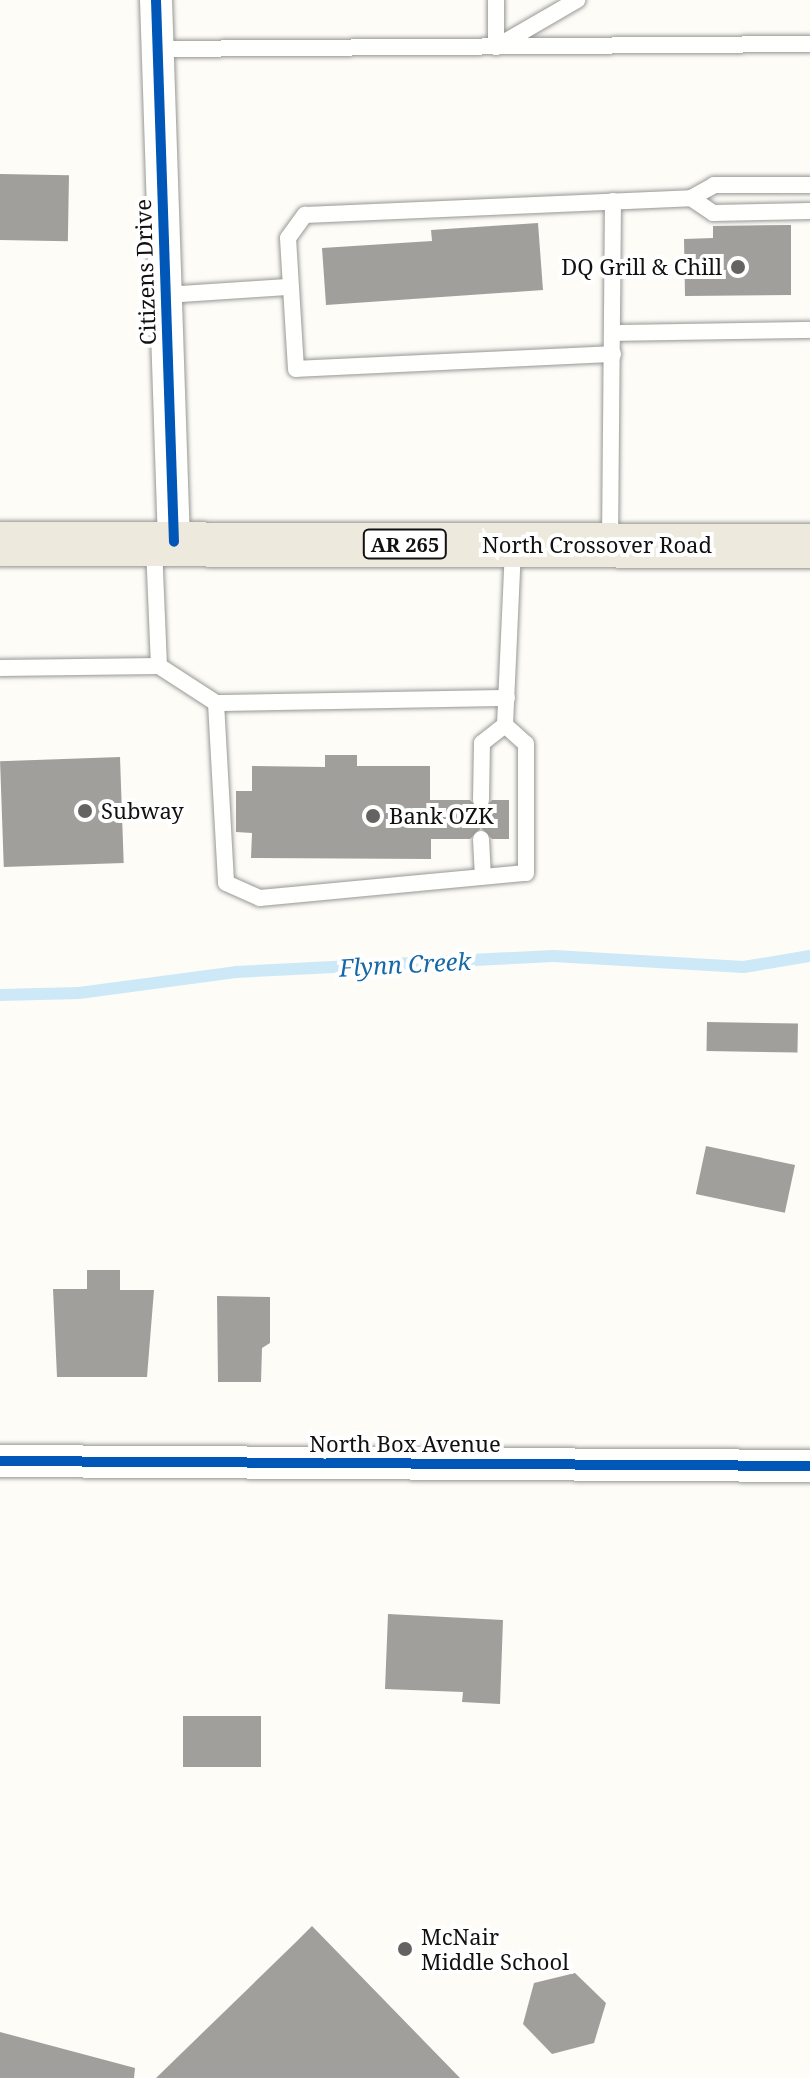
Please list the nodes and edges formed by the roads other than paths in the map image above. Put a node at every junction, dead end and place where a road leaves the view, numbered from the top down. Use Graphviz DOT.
graph roads {
  1 [pos="156,0"];
  2 [pos="496,0"];
  3 [pos="577,0"];
  4 [pos="810,44"];
  5 [pos="496,47"];
  6 [pos="158,49"];
  7 [pos="810,185"];
  8 [pos="691,198"];
  9 [pos="613,201"];
  10 [pos="810,211"];
  11 [pos="287,287"];
  12 [pos="166,295"];
  13 [pos="810,330"];
  14 [pos="614,333"];
  15 [pos="613,354"];
  16 [pos="164,542"];
  17 [pos="0,544"];
  18 [pos="513,544"];
  19 [pos="610,545"];
  20 [pos="810,546"];
  21 [pos="159,666"];
  22 [pos="0,668"];
  23 [pos="507,698"];
  24 [pos="216,703"];
  25 [pos="505,725"];
  26 [pos="481,800"];
  27 [pos="481,839"];
  28 [pos="483,876"];
  29 [pos="0,1461"];
  30 [pos="810,1466"];
  1 -- 6 [label="street, Citizens Drive"];
  2 -- 5 [label="lane"];
  3 -- 5 [label="lane"];
  4 -- 5 [label="lane"];
  5 -- 6 [label="lane"];
  6 -- 12 [label="street, Citizens Drive"];
  7 -- 8 [label="lane"];
  8 -- 9 [label="lane"];
  8 -- 10 [label="lane"];
  9 -- 11 [label="lane"];
  9 -- 14 [label="lane"];
  11 -- 12 [label="lane"];
  11 -- 15 [label="lane"];
  12 -- 16 [label="street, Citizens Drive"];
  13 -- 14 [label="lane"];
  14 -- 15 [label="lane"];
  15 -- 19 [label="lane"];
  16 -- 17 [label="main road, North Crossover Road / AR 265"];
  16 -- 18 [label="main road, North Crossover Road / AR 265"];
  16 -- 21 [label="lane"];
  18 -- 19 [label="main road, North Crossover Road / AR 265"];
  18 -- 23 [label="lane"];
  19 -- 20 [label="main road, North Crossover Road / AR 265"];
  21 -- 22 [label="lane"];
  21 -- 24 [label="lane"];
  23 -- 24 [label="lane"];
  23 -- 25 [label="lane"];
  24 -- 28 [label="lane"];
  25 -- 26 [label="lane"];
  25 -- 28 [label="lane"];
  27 -- 28 [label="lane"];
  29 -- 30 [label="street, North Box Avenue"];
}
